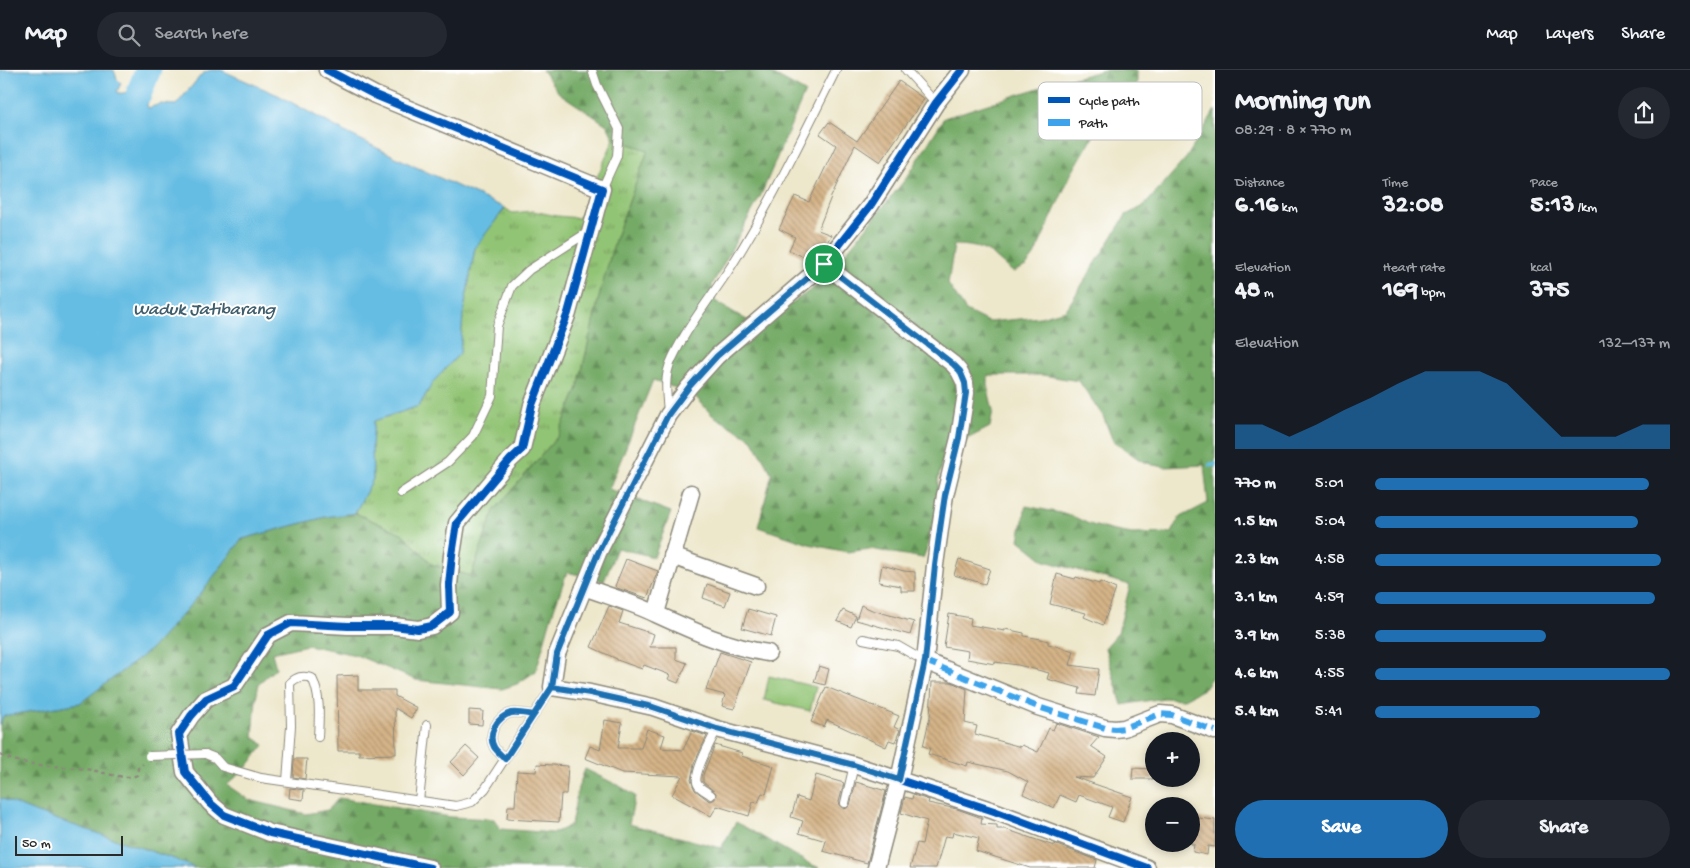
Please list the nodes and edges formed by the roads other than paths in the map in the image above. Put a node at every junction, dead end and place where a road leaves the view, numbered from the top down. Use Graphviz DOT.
graph roads {
  1 [pos="327,70"];
  2 [pos="592,70"];
  3 [pos="836,70"];
  4 [pos="906,70"];
  5 [pos="962,70"];
  6 [pos="936,104"];
  7 [pos="600,188"];
  8 [pos="591,231"];
  9 [pos="824,264"];
  10 [pos="668,415"];
  11 [pos="401,493"];
  12 [pos="691,493"];
  13 [pos="672,556"];
  14 [pos="756,586"];
  15 [pos="584,587"];
  16 [pos="656,613"];
  17 [pos="863,639"];
  18 [pos="768,653"];
  19 [pos="925,661"];
  20 [pos="552,687"];
  21 [pos="534,715"];
  22 [pos="426,725"];
  23 [pos="717,729"];
  24 [pos="1215,731"];
  25 [pos="318,737"];
  26 [pos="149,756"];
  27 [pos="505,759"];
  28 [pos="854,765"];
  29 [pos="899,780"];
  30 [pos="287,781"];
  31 [pos="711,795"];
  32 [pos="419,802"];
  33 [pos="845,803"];
  34 [pos="430,868"];
  35 [pos="876,868"];
  36 [pos="1147,868"];
  1 -- 7 [label="street"];
  2 -- 7 [label="lane"];
  3 -- 10 [label="lane"];
  4 -- 6 [label="lane"];
  5 -- 6 [label="street"];
  6 -- 9 [label="street"];
  7 -- 8 [label="street"];
  8 -- 11 [label="lane"];
  8 -- 34 [label="street"];
  9 -- 10 [label="street"];
  9 -- 19 [label="street"];
  10 -- 15 [label="street"];
  12 -- 13 [label="street"];
  13 -- 14 [label="street"];
  13 -- 16 [label="street"];
  15 -- 16 [label="street"];
  15 -- 20 [label="street"];
  16 -- 18 [label="street"];
  17 -- 19 [label="lane"];
  19 -- 24 [label="street"];
  19 -- 29 [label="street"];
  20 -- 21 [label="lane"];
  20 -- 23 [label="street"];
  21 -- 27 [label="lane"];
  21 -- 27 [label="lane"];
  22 -- 32 [label="lane"];
  23 -- 28 [label="street"];
  23 -- 31 [label="lane"];
  25 -- 30 [label="lane"];
  26 -- 30 [label="lane, bridge"];
  27 -- 32 [label="lane"];
  28 -- 29 [label="street"];
  28 -- 33 [label="lane"];
  29 -- 35 [label="street"];
  29 -- 36 [label="street"];
  30 -- 32 [label="lane"];
}
